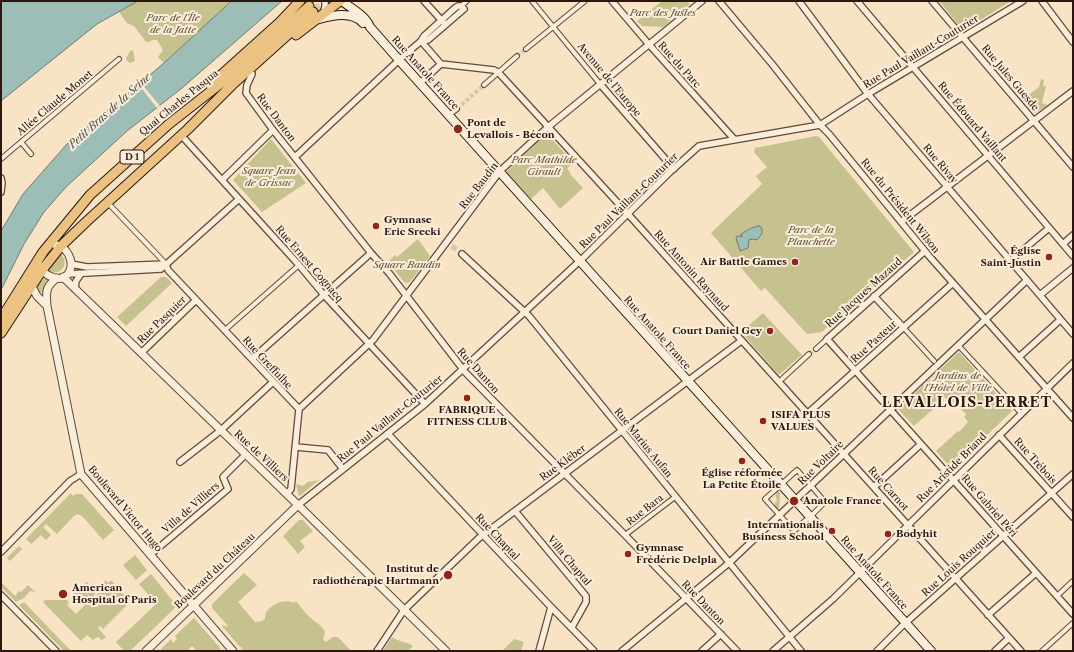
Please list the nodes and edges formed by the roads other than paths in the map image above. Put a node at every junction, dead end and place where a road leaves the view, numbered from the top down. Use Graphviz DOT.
graph roads {
  1 [pos="300,1"];
  2 [pos="325,1"];
  3 [pos="341,1"];
  4 [pos="424,1"];
  5 [pos="467,1"];
  6 [pos="532,1"];
  7 [pos="585,1"];
  8 [pos="612,1"];
  9 [pos="702,1"];
  10 [pos="719,1"];
  11 [pos="799,1"];
  12 [pos="857,1"];
  13 [pos="932,1"];
  14 [pos="1023,1"];
  15 [pos="1042,1"];
  16 [pos="461,6"];
  17 [pos="293,9"];
  18 [pos="312,11"];
  19 [pos="444,22"];
  20 [pos="370,27"];
  21 [pos="554,27"];
  22 [pos="964,38"];
  23 [pos="421,42"];
  24 [pos="1073,42"];
  25 [pos="649,44"];
  26 [pos="526,49"];
  27 [pos="517,56"];
  28 [pos="119,59"];
  29 [pos="399,60"];
  30 [pos="441,64"];
  31 [pos="914,67"];
  32 [pos="498,72"];
  33 [pos="252,74"];
  34 [pos="420,83"];
  35 [pos="600,84"];
  36 [pos="484,85"];
  37 [pos="1073,91"];
  38 [pos="206,94"];
  39 [pos="868,94"];
  40 [pos="223,95"];
  41 [pos="457,109"];
  42 [pos="449,115"];
  43 [pos="1034,121"];
  44 [pos="820,125"];
  45 [pos="548,127"];
  46 [pos="273,130"];
  47 [pos="181,135"];
  48 [pos="734,140"];
  49 [pos="21,142"];
  50 [pos="31,154"];
  51 [pos="988,156"];
  52 [pos="295,157"];
  53 [pos="1,159"];
  54 [pos="1073,167"];
  55 [pos="674,169"];
  56 [pos="500,172"];
  57 [pos="1,178"];
  58 [pos="223,179"];
  59 [pos="947,187"];
  60 [pos="1,192"];
  61 [pos="239,199"];
  62 [pos="107,203"];
  63 [pos="628,214"];
  64 [pos="901,222"];
  65 [pos="1049,228"];
  66 [pos="1073,235"];
  67 [pos="49,244"];
  68 [pos="1063,244"];
  69 [pos="61,246"];
  70 [pos="925,251"];
  71 [pos="371,253"];
  72 [pos="462,254"];
  73 [pos="1073,256"];
  74 [pos="38,260"];
  75 [pos="1010,260"];
  76 [pos="580,261"];
  77 [pos="71,264"];
  78 [pos="166,264"];
  79 [pos="299,265"];
  80 [pos="1073,268"];
  81 [pos="45,273"];
  82 [pos="81,274"];
  83 [pos="28,276"];
  84 [pos="63,276"];
  85 [pos="1027,280"];
  86 [pos="953,283"];
  87 [pos="75,289"];
  88 [pos="31,291"];
  89 [pos="324,295"];
  90 [pos="406,296"];
  91 [pos="874,296"];
  92 [pos="1040,296"];
  93 [pos="196,300"];
  94 [pos="48,306"];
  95 [pos="525,312"];
  96 [pos="1,319"];
  97 [pos="985,319"];
  98 [pos="1060,320"];
  99 [pos="903,327"];
  100 [pos="225,330"];
  101 [pos="1,333"];
  102 [pos="1073,334"];
  103 [pos="827,339"];
  104 [pos="741,341"];
  105 [pos="369,344"];
  106 [pos="958,345"];
  107 [pos="816,349"];
  108 [pos="141,353"];
  109 [pos="810,354"];
  110 [pos="1019,357"];
  111 [pos="252,359"];
  112 [pos="934,362"];
  113 [pos="1073,363"];
  114 [pos="462,370"];
  115 [pos="855,371"];
  116 [pos="780,380"];
  117 [pos="688,381"];
  118 [pos="273,382"];
  119 [pos="1047,388"];
  120 [pos="425,404"];
  121 [pos="299,409"];
  122 [pos="890,409"];
  123 [pos="807,414"];
  124 [pos="1021,414"];
  125 [pos="1073,418"];
  126 [pos="220,431"];
  127 [pos="622,431"];
  128 [pos="388,434"];
  129 [pos="999,435"];
  130 [pos="921,444"];
  131 [pos="296,447"];
  132 [pos="844,454"];
  133 [pos="245,455"];
  134 [pos="180,462"];
  135 [pos="343,469"];
  136 [pos="81,474"];
  137 [pos="564,474"];
  138 [pos="1073,474"];
  139 [pos="954,479"];
  140 [pos="808,482"];
  141 [pos="781,484"];
  142 [pos="874,487"];
  143 [pos="813,488"];
  144 [pos="1051,493"];
  145 [pos="287,494"];
  146 [pos="675,497"];
  147 [pos="795,500"];
  148 [pos="298,505"];
  149 [pos="515,511"];
  150 [pos="813,514"];
  151 [pos="779,515"];
  152 [pos="1073,517"];
  153 [pos="807,519"];
  154 [pos="908,524"];
  155 [pos="483,534"];
  156 [pos="625,535"];
  157 [pos="1003,536"];
  158 [pos="1,552"];
  159 [pos="150,555"];
  160 [pos="729,563"];
  161 [pos="860,572"];
  162 [pos="1036,573"];
  163 [pos="955,578"];
  164 [pos="1073,581"];
  165 [pos="1058,594"];
  166 [pos="1,595"];
  167 [pos="686,598"];
  168 [pos="194,604"];
  169 [pos="551,608"];
  170 [pos="404,610"];
  171 [pos="1073,614"];
  172 [pos="988,615"];
  173 [pos="905,623"];
  174 [pos="1073,623"];
  175 [pos="572,627"];
  176 [pos="721,634"];
  177 [pos="789,636"];
  178 [pos="1009,638"];
  179 [pos="56,651"];
  180 [pos="146,651"];
  181 [pos="233,651"];
  182 [pos="377,651"];
  183 [pos="446,651"];
  184 [pos="538,651"];
  185 [pos="594,651"];
  186 [pos="622,651"];
  187 [pos="702,651"];
  188 [pos="737,651"];
  189 [pos="773,651"];
  190 [pos="801,651"];
  191 [pos="877,651"];
  192 [pos="930,651"];
  193 [pos="995,651"];
  194 [pos="1021,651"];
  195 [pos="1042,651"];
  1 -- 17 [label="main road"];
  2 -- 18 [label="street"];
  3 -- 18 [label="main road"];
  3 -- 20 [label="main road"];
  4 -- 19 [label="street"];
  5 -- 16 [label="street"];
  6 -- 21 [label="street, Avenue de l'Europe"];
  7 -- 21 [label="street"];
  8 -- 25 [label="street, Rue du Parc"];
  9 -- 25 [label="street, Rue Baudin"];
  10 -- 44 [label="street, Rue du Président Wilson"];
  11 -- 39 [label="street, Rue Rivay"];
  12 -- 31 [label="street, Rue Édouard Vaillant"];
  13 -- 22 [label="street, Rue Jules Guesde"];
  14 -- 22 [label="street, Rue Paul Vaillant-Couturier"];
  15 -- 24 [label="street"];
  16 -- 19 [label="street"];
  17 -- 18 [label="street"];
  17 -- 38 [label="main road"];
  18 -- 20 [label="main road"];
  18 -- 33 [label="main road"];
  18 -- 38 [label="main road, Quai Charles Pasqua / D 1"];
  18 -- 40 [label="main road, Quai Charles Pasqua / D 1"];
  19 -- 23 [label="street"];
  20 -- 29 [label="main road, Rue Anatole France"];
  21 -- 26 [label="street"];
  21 -- 35 [label="street, Avenue de l'Europe"];
  22 -- 31 [label="street, Rue Paul Vaillant-Couturier"];
  22 -- 43 [label="street, Rue Jules Guesde"];
  23 -- 29 [label="street"];
  23 -- 30 [label="street"];
  25 -- 35 [label="street, Rue Baudin"];
  25 -- 48 [label="street, Rue du Parc"];
  27 -- 32 [label="street"];
  28 -- 49 [label="street, Allée Claude Monet"];
  29 -- 34 [label="main road, Rue Anatole France"];
  29 -- 52 [label="street"];
  30 -- 32 [label="street"];
  30 -- 34 [label="street"];
  31 -- 39 [label="street, Rue Paul Vaillant-Couturier"];
  31 -- 51 [label="street, Rue Édouard Vaillant"];
  32 -- 36 [label="street"];
  32 -- 45 [label="street, Rue Antonin Raynaud"];
  33 -- 40 [label="main road"];
  33 -- 46 [label="street, Rue Danton"];
  34 -- 42 [label="main road, Rue Anatole France"];
  35 -- 45 [label="street, Rue Baudin"];
  35 -- 55 [label="street, Avenue de l'Europe"];
  37 -- 43 [label="street"];
  38 -- 67 [label="main road, Quai Charles Pasqua / D 1"];
  39 -- 44 [label="street, Rue Paul Vaillant-Couturier"];
  39 -- 59 [label="street, Rue Rivay"];
  40 -- 47 [label="main road, Quai Charles Pasqua / D 1"];
  41 -- 42 [label="street"];
  42 -- 56 [label="main road, Rue Anatole France"];
  43 -- 51 [label="street"];
  43 -- 54 [label="street, Rue Jules Guesde"];
  44 -- 48 [label="street, Rue Paul Vaillant-Couturier"];
  44 -- 64 [label="street, Rue du Président Wilson"];
  45 -- 56 [label="street, Rue Baudin"];
  45 -- 63 [label="street, Rue Antonin Raynaud"];
  46 -- 52 [label="street, Rue Danton"];
  46 -- 58 [label="street"];
  47 -- 58 [label="street, Rue Ernest Cognacq"];
  47 -- 62 [label="main road, Quai Charles Pasqua / D 1"];
  48 -- 55 [label="street, Rue Paul Vaillant-Couturier"];
  49 -- 50 [label="street"];
  49 -- 53 [label="street, Allée Claude Monet"];
  51 -- 59 [label="street"];
  51 -- 65 [label="street, Rue Édouard Vaillant"];
  52 -- 71 [label="street, Rue Danton"];
  55 -- 63 [label="street, Rue Paul Vaillant-Couturier"];
  56 -- 76 [label="main road, Rue Anatole France"];
  56 -- 90 [label="street, Rue Baudin"];
  57 -- 60 [label="street"];
  58 -- 61 [label="street, Rue Ernest Cognacq"];
  59 -- 64 [label="street"];
  59 -- 75 [label="street, Rue Rivay"];
  61 -- 78 [label="street"];
  61 -- 79 [label="street, Rue Ernest Cognacq"];
  62 -- 69 [label="main road, Quai Charles Pasqua / D 1"];
  62 -- 78 [label="street"];
  63 -- 76 [label="street, Rue Paul Vaillant-Couturier"];
  63 -- 104 [label="street, Rue Antonin Raynaud"];
  64 -- 70 [label="street, Rue du Président Wilson"];
  65 -- 68 [label="street, Rue Édouard Vaillant"];
  65 -- 75 [label="street"];
  66 -- 68 [label="street"];
  67 -- 69 [label="street"];
  67 -- 74 [label="main road, Quai Charles Pasqua / D 1"];
  68 -- 73 [label="street, Rue Édouard Vaillant"];
  69 -- 77 [label="street"];
  69 -- 81 [label="main road, Quai Charles Pasqua / D 1"];
  70 -- 86 [label="street, Rue du Président Wilson"];
  70 -- 91 [label="street, Rue Jacques Mazaud"];
  71 -- 89 [label="street"];
  71 -- 90 [label="street, Rue Danton"];
  72 -- 95 [label="street, Rue Marius Aufan"];
  74 -- 81 [label="street"];
  74 -- 83 [label="main road, D 1"];
  75 -- 85 [label="street, Rue Rivay"];
  76 -- 95 [label="street, Rue Paul Vaillant-Couturier"];
  76 -- 117 [label="main road, Rue Anatole France"];
  77 -- 78 [label="street"];
  77 -- 84 [label="street, Boulevard Victor Hugo"];
  78 -- 82 [label="street"];
  78 -- 93 [label="street, Rue Greffulhe"];
  79 -- 89 [label="street, Rue Ernest Cognacq"];
  79 -- 100 [label="street"];
  80 -- 92 [label="street"];
  81 -- 84 [label="street"];
  81 -- 88 [label="main road, D 1"];
  82 -- 84 [label="street"];
  82 -- 87 [label="street"];
  83 -- 88 [label="street"];
  83 -- 96 [label="main road, D 1"];
  84 -- 87 [label="street, Rue de Villiers"];
  84 -- 94 [label="street, Boulevard Victor Hugo"];
  85 -- 92 [label="street, Rue Rivay"];
  85 -- 97 [label="street, Rue Voltaire"];
  86 -- 97 [label="street, Rue du Président Wilson"];
  86 -- 99 [label="street, Rue Pasteur"];
  87 -- 108 [label="street, Rue de Villiers"];
  88 -- 94 [label="street"];
  88 -- 101 [label="main road, D 1"];
  89 -- 105 [label="street, Rue Ernest Cognacq"];
  89 -- 111 [label="street"];
  90 -- 105 [label="street, Rue Baudin"];
  90 -- 114 [label="street, Rue Danton"];
  91 -- 99 [label="street"];
  91 -- 103 [label="street, Rue Jacques Mazaud"];
  92 -- 98 [label="street, Rue Rivay"];
  93 -- 100 [label="street, Rue Greffulhe"];
  93 -- 108 [label="street, Rue Pasquier"];
  94 -- 136 [label="street, Boulevard Victor Hugo"];
  95 -- 114 [label="street, Rue Paul Vaillant-Couturier"];
  95 -- 127 [label="street, Rue Marius Aufan"];
  97 -- 106 [label="street, Rue Voltaire"];
  97 -- 110 [label="street, Rue du Président Wilson"];
  98 -- 102 [label="street, Rue Rivay"];
  98 -- 110 [label="street"];
  99 -- 112 [label="street"];
  99 -- 115 [label="street, Rue Pasteur"];
  100 -- 111 [label="street, Rue Greffulhe"];
  103 -- 107 [label="street, Rue Jacques Mazaud"];
  103 -- 115 [label="street, Rue Gabriel Péri"];
  104 -- 116 [label="street, Rue Carnot"];
  104 -- 117 [label="street, Rue Kléber"];
  105 -- 120 [label="street, Rue Ernest Cognacq"];
  105 -- 121 [label="street, Rue Baudin"];
  106 -- 122 [label="street, Rue Voltaire"];
  106 -- 124 [label="street"];
  108 -- 126 [label="street, Rue de Villiers"];
  109 -- 116 [label="street"];
  110 -- 119 [label="street, Rue du Président Wilson"];
  111 -- 118 [label="street, Rue Greffulhe"];
  113 -- 119 [label="street, Rue Aristide Briand"];
  114 -- 120 [label="street, Rue Paul Vaillant-Couturier"];
  114 -- 137 [label="street, Rue Danton"];
  115 -- 122 [label="street, Rue Gabriel Péri"];
  115 -- 123 [label="street, Rue Pasteur"];
  116 -- 123 [label="street, Rue Carnot"];
  117 -- 127 [label="street, Rue Kléber"];
  117 -- 141 [label="main road, Rue Anatole France"];
  118 -- 121 [label="street, Rue Greffulhe"];
  118 -- 126 [label="street"];
  119 -- 124 [label="street, Rue Aristide Briand"];
  119 -- 125 [label="street, Rue du Président Wilson"];
  120 -- 128 [label="street, Rue Paul Vaillant-Couturier"];
  121 -- 131 [label="street"];
  122 -- 130 [label="street, Rue Gabriel Péri"];
  122 -- 132 [label="street, Rue Voltaire"];
  123 -- 132 [label="street, Rue Carnot"];
  124 -- 129 [label="street, Rue Aristide Briand"];
  126 -- 133 [label="street, Rue de Villiers"];
  126 -- 134 [label="street"];
  127 -- 137 [label="street, Rue Kléber"];
  127 -- 146 [label="street, Rue Marius Aufan"];
  128 -- 135 [label="street, Rue Paul Vaillant-Couturier"];
  128 -- 155 [label="street, Rue Chaptal"];
  129 -- 139 [label="street, Rue Aristide Briand"];
  129 -- 144 [label="street, Rue Trébois"];
  130 -- 139 [label="street, Rue Gabriel Péri"];
  130 -- 142 [label="street"];
  131 -- 135 [label="street"];
  131 -- 145 [label="street"];
  132 -- 142 [label="street, Rue Carnot"];
  132 -- 147 [label="street, Rue Voltaire"];
  133 -- 145 [label="street, Rue de Villiers"];
  133 -- 159 [label="street, Villa de Villiers"];
  135 -- 148 [label="street, Rue Paul Vaillant-Couturier"];
  136 -- 158 [label="street"];
  136 -- 159 [label="street, Boulevard Victor Hugo"];
  137 -- 149 [label="street, Rue Kléber"];
  137 -- 156 [label="street, Rue Danton"];
  138 -- 144 [label="street, Rue Louis Rouquier"];
  139 -- 154 [label="street, Rue Aristide Briand"];
  139 -- 157 [label="street, Rue Gabriel Péri"];
  140 -- 141 [label="street"];
  141 -- 147 [label="main road, Rue Anatole France"];
  141 -- 151 [label="street"];
  142 -- 154 [label="street, Rue Carnot"];
  143 -- 150 [label="street"];
  144 -- 152 [label="street, Rue Trébois"];
  144 -- 157 [label="street, Rue Louis Rouquier"];
  145 -- 148 [label="street, Rue de Villiers"];
  146 -- 156 [label="street, Rue Bara"];
  146 -- 160 [label="street, Rue Marius Aufan"];
  147 -- 151 [label="street, Rue Voltaire"];
  147 -- 161 [label="main road, Rue Anatole France"];
  148 -- 168 [label="street, Boulevard du Château"];
  148 -- 170 [label="street, Rue de Villiers"];
  149 -- 155 [label="street, Rue Kléber"];
  149 -- 175 [label="street, Villa Chaptal"];
  151 -- 153 [label="street"];
  151 -- 160 [label="street, Rue Voltaire"];
  154 -- 161 [label="street, Rue Aristide Briand"];
  154 -- 163 [label="street, Rue Carnot"];
  155 -- 169 [label="street, Rue Chaptal"];
  155 -- 170 [label="street, Rue Kléber"];
  156 -- 167 [label="street, Rue Danton"];
  157 -- 162 [label="street, Rue Gabriel Péri"];
  157 -- 163 [label="street, Rue Louis Rouquier"];
  159 -- 168 [label="street, Boulevard Victor Hugo"];
  160 -- 167 [label="street, Rue Voltaire"];
  160 -- 177 [label="street, Rue Marius Aufan"];
  161 -- 173 [label="main road, Rue Anatole France"];
  161 -- 177 [label="street, Rue Aristide Briand"];
  162 -- 171 [label="street, Rue Gabriel Péri"];
  162 -- 172 [label="street"];
  163 -- 172 [label="street, Rue Carnot"];
  163 -- 173 [label="street, Rue Louis Rouquier"];
  164 -- 165 [label="street"];
  166 -- 179 [label="street"];
  167 -- 176 [label="street, Rue Danton"];
  167 -- 186 [label="street, Rue Voltaire"];
  168 -- 180 [label="street, Boulevard du Château"];
  168 -- 181 [label="street, Boulevard Victor Hugo"];
  169 -- 175 [label="street, Rue Chaptal"];
  169 -- 184 [label="street"];
  170 -- 182 [label="street, Rue Kléber"];
  170 -- 183 [label="street, Rue de Villiers"];
  172 -- 178 [label="street, Rue Carnot"];
  173 -- 191 [label="street, Rue Louis Rouquier"];
  173 -- 192 [label="main road, Rue Anatole France"];
  174 -- 195 [label="street"];
  175 -- 185 [label="street, Rue Chaptal"];
  176 -- 187 [label="street"];
  176 -- 188 [label="street, Rue Danton"];
  177 -- 189 [label="street, Rue Aristide Briand"];
  177 -- 190 [label="street, Rue Marius Aufan"];
  178 -- 193 [label="street"];
  178 -- 194 [label="street, Rue Carnot"];
}
